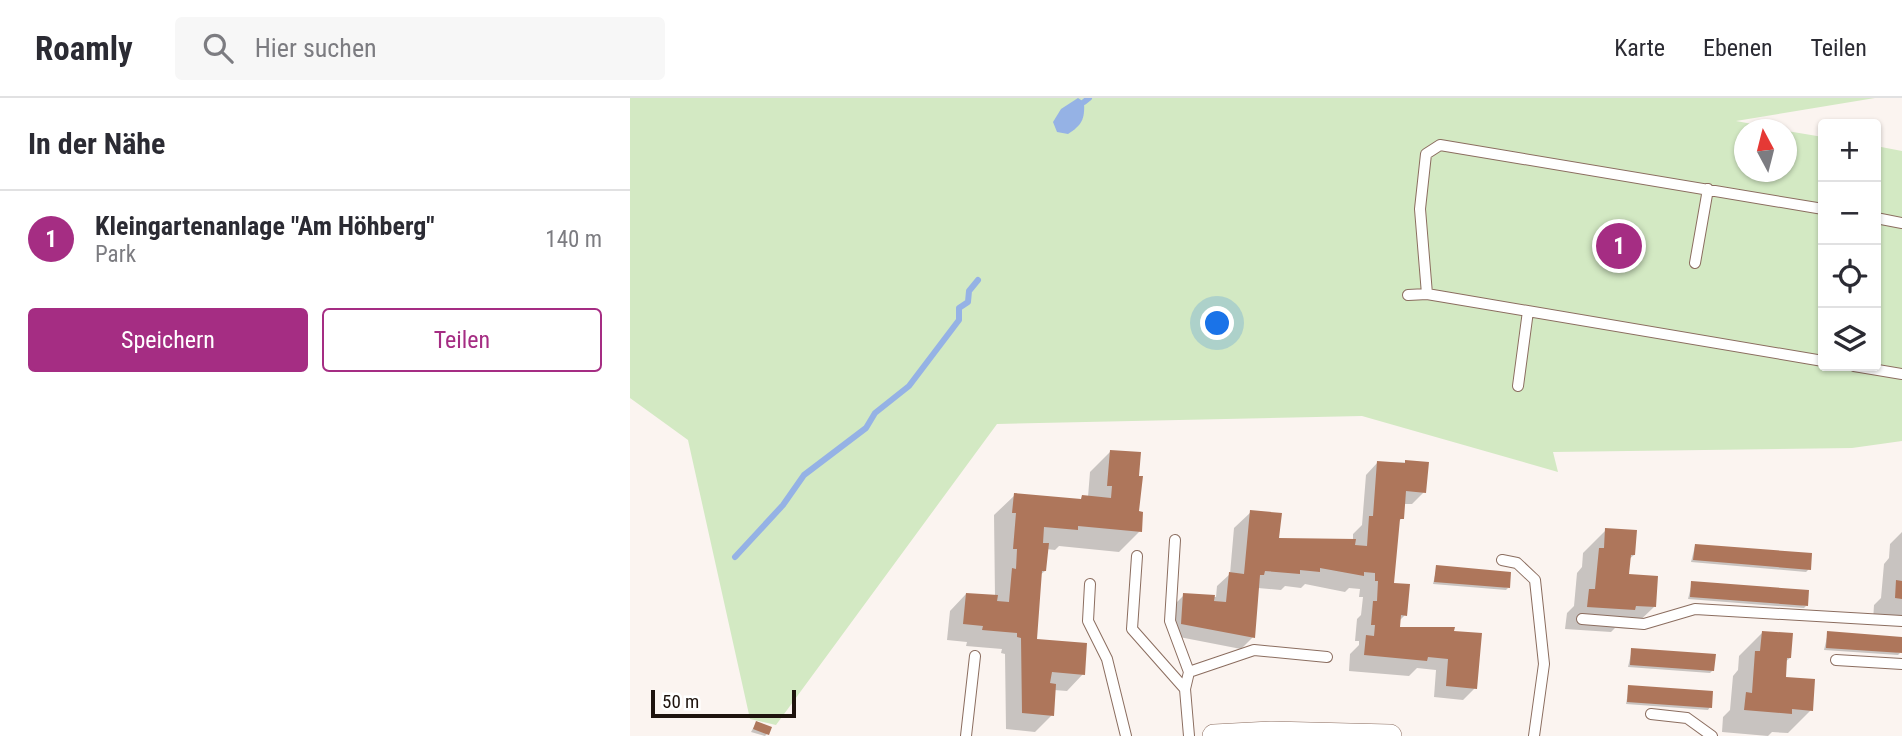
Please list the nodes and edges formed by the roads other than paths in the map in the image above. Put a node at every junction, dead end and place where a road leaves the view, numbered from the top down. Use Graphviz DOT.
graph roads {
  1 [pos="1708,189"];
  2 [pos="1818,208"];
  3 [pos="1881,219"];
  4 [pos="1902,223"];
  5 [pos="1695,263"];
  6 [pos="1427,294"];
  7 [pos="1408,295"];
  8 [pos="1528,311"];
  9 [pos="1818,359"];
  10 [pos="1881,370"];
  11 [pos="1902,374"];
  12 [pos="1518,386"];
  13 [pos="1175,540"];
  14 [pos="1137,556"];
  15 [pos="1502,560"];
  16 [pos="1090,584"];
  17 [pos="1583,619"];
  18 [pos="1902,621"];
  19 [pos="975,656"];
  20 [pos="1327,657"];
  21 [pos="1836,660"];
  22 [pos="1902,664"];
  23 [pos="1189,672"];
  24 [pos="1185,690"];
  25 [pos="1651,714"];
  26 [pos="966,736"];
  27 [pos="1126,736"];
  28 [pos="1189,736"];
  29 [pos="1214,736"];
  30 [pos="1390,736"];
  31 [pos="1534,736"];
  32 [pos="1712,736"];
  1 -- 2 [label="lane"];
  1 -- 5 [label="lane"];
  1 -- 6 [label="lane"];
  3 -- 4 [label="lane"];
  6 -- 7 [label="lane"];
  6 -- 8 [label="lane"];
  8 -- 9 [label="lane"];
  8 -- 12 [label="lane"];
  10 -- 11 [label="lane"];
  13 -- 23 [label="lane"];
  14 -- 24 [label="lane"];
  15 -- 31 [label="lane"];
  16 -- 27 [label="lane"];
  17 -- 18 [label="lane"];
  19 -- 26 [label="lane"];
  20 -- 23 [label="lane"];
  21 -- 22 [label="lane"];
  23 -- 24 [label="lane"];
  24 -- 28 [label="lane"];
  25 -- 32 [label="lane"];
  29 -- 30 [label="street"];
}
